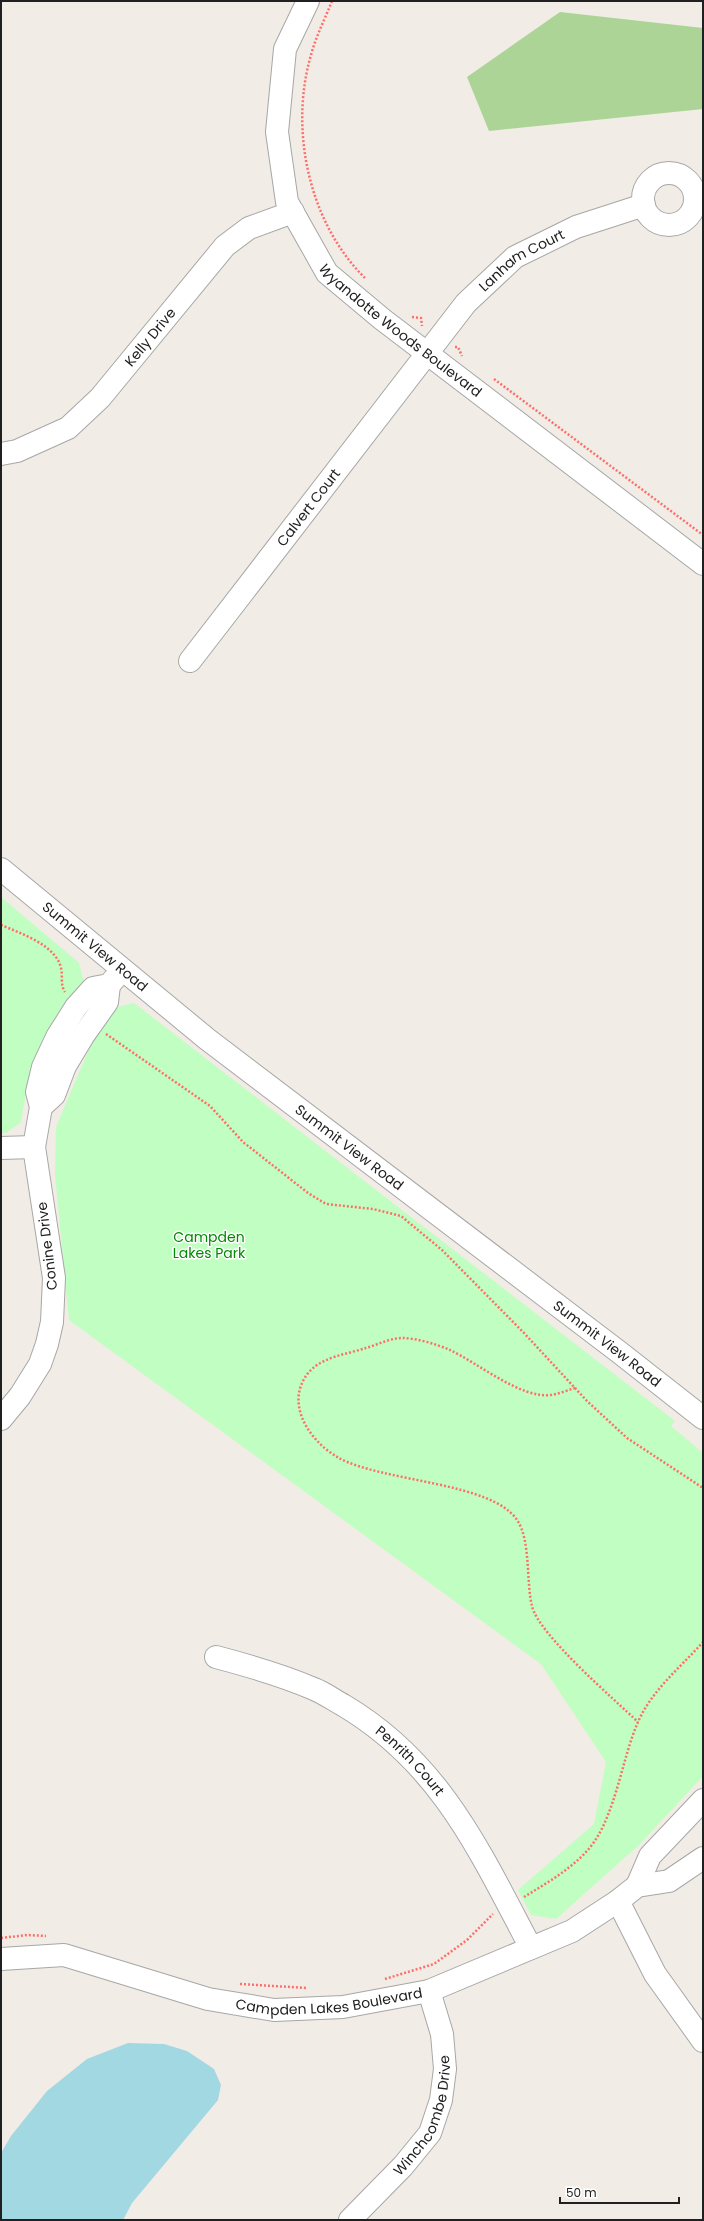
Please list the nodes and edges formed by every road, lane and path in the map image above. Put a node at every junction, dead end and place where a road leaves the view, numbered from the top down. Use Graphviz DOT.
graph roads {
  1 [pos="308,1"];
  2 [pos="644,205"];
  3 [pos="293,212"];
  4 [pos="427,354"];
  5 [pos="1,454"];
  6 [pos="703,564"];
  7 [pos="190,661"];
  8 [pos="1,869"];
  9 [pos="1,925"];
  10 [pos="115,978"];
  11 [pos="76,1007"];
  12 [pos="92,1022"];
  13 [pos="41,1107"];
  14 [pos="34,1147"];
  15 [pos="1,1148"];
  16 [pos="575,1388"];
  17 [pos="703,1418"];
  18 [pos="1,1419"];
  19 [pos="703,1488"];
  20 [pos="703,1642"];
  21 [pos="216,1657"];
  22 [pos="638,1722"];
  23 [pos="703,1800"];
  24 [pos="703,1858"];
  25 [pos="638,1886"];
  26 [pos="618,1901"];
  27 [pos="508,1906"];
  28 [pos="48,1936"];
  29 [pos="1,1938"];
  30 [pos="531,1948"];
  31 [pos="1,1959"];
  32 [pos="378,1981"];
  33 [pos="237,1984"];
  34 [pos="313,1988"];
  35 [pos="429,1991"];
  36 [pos="703,2041"];
  37 [pos="350,2220"];
  1 -- 3 [label="street, Wyandotte Woods Boulevard"];
  2 -- 4 [label="street, Lanham Court"];
  3 -- 4 [label="street, Wyandotte Woods Boulevard"];
  3 -- 5 [label="street, Kelly Drive"];
  4 -- 6 [label="street, Wyandotte Woods Boulevard"];
  4 -- 7 [label="street, Calvert Court"];
  8 -- 10 [label="street, Summit View Road"];
  9 -- 11 [label="path"];
  10 -- 11 [label="street, Conine Drive"];
  10 -- 12 [label="street"];
  10 -- 17 [label="street, Summit View Road"];
  11 -- 13 [label="street, Conine Drive"];
  12 -- 13 [label="street"];
  12 -- 16 [label="path"];
  13 -- 14 [label="street, Conine Drive"];
  14 -- 15 [label="street"];
  14 -- 18 [label="street, Conine Drive"];
  16 -- 19 [label="path"];
  16 -- 22 [label="path"];
  20 -- 22 [label="path"];
  21 -- 27 [label="street, Penrith Court"];
  22 -- 27 [label="path"];
  23 -- 25 [label="street"];
  24 -- 25 [label="street, Campden Lakes Boulevard"];
  25 -- 26 [label="street, Campden Lakes Boulevard"];
  26 -- 30 [label="street, Campden Lakes Boulevard"];
  26 -- 36 [label="street"];
  27 -- 30 [label="street, Penrith Court"];
  27 -- 32 [label="path"];
  28 -- 29 [label="path"];
  30 -- 35 [label="street, Campden Lakes Boulevard"];
  31 -- 35 [label="street, Campden Lakes Boulevard"];
  33 -- 34 [label="path"];
  35 -- 37 [label="street, Winchcombe Drive"];
}
